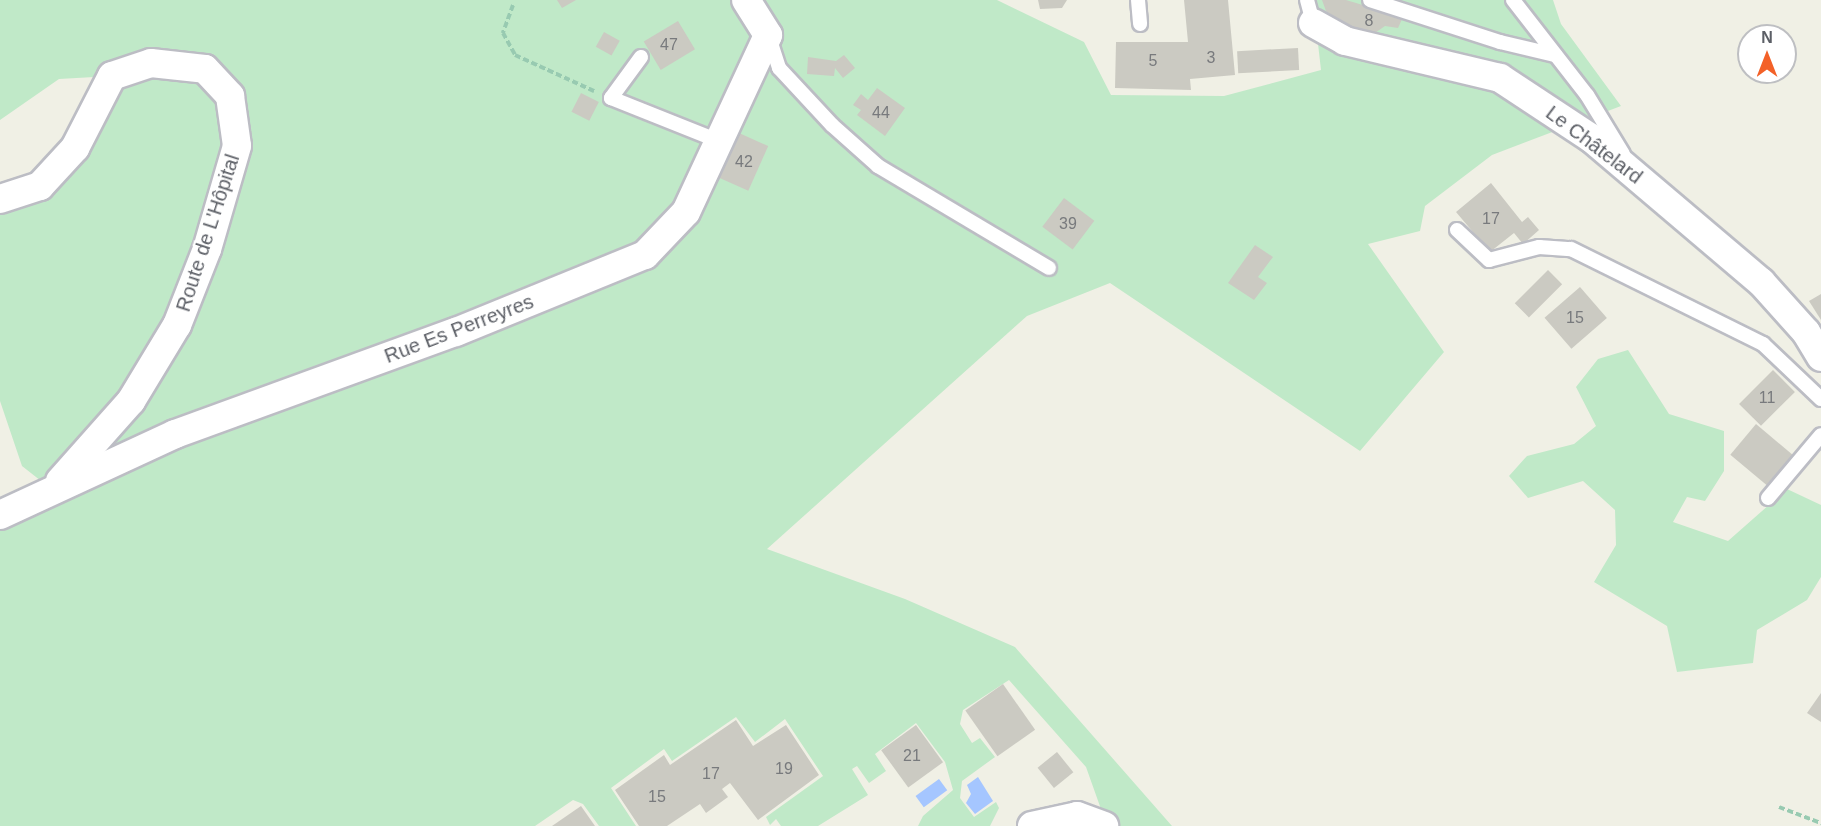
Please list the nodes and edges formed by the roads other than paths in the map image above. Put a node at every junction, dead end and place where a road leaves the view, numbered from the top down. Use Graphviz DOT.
graph roads {
  1 [pos="746,0"];
  2 [pos="1138,0"];
  3 [pos="1370,0"];
  4 [pos="1513,0"];
  5 [pos="1310,11"];
  6 [pos="1140,24"];
  7 [pos="768,35"];
  8 [pos="1555,55"];
  9 [pos="641,57"];
  10 [pos="719,141"];
  11 [pos="1636,176"];
  12 [pos="0,199"];
  13 [pos="1457,230"];
  14 [pos="1049,268"];
  15 [pos="1821,357"];
  16 [pos="1821,399"];
  17 [pos="1821,435"];
  18 [pos="52,489"];
  19 [pos="1768,498"];
  20 [pos="0,515"];
  21 [pos="1032,826"];
  22 [pos="1104,826"];
  1 -- 7 [label="street"];
  2 -- 6 [label="lane"];
  3 -- 8 [label="lane"];
  4 -- 8 [label="lane"];
  5 -- 11 [label="street, Le Châtelard"];
  7 -- 10 [label="street, Rue Es Perreyres"];
  7 -- 14 [label="lane"];
  8 -- 11 [label="lane"];
  9 -- 10 [label="lane"];
  10 -- 18 [label="street, Rue Es Perreyres"];
  11 -- 15 [label="street, Le Châtelard"];
  12 -- 18 [label="street, Route de L'Hôpital"];
  13 -- 16 [label="lane"];
  17 -- 19 [label="lane"];
  18 -- 20 [label="street, Rue Es Perreyres"];
  21 -- 22 [label="street"];
}
